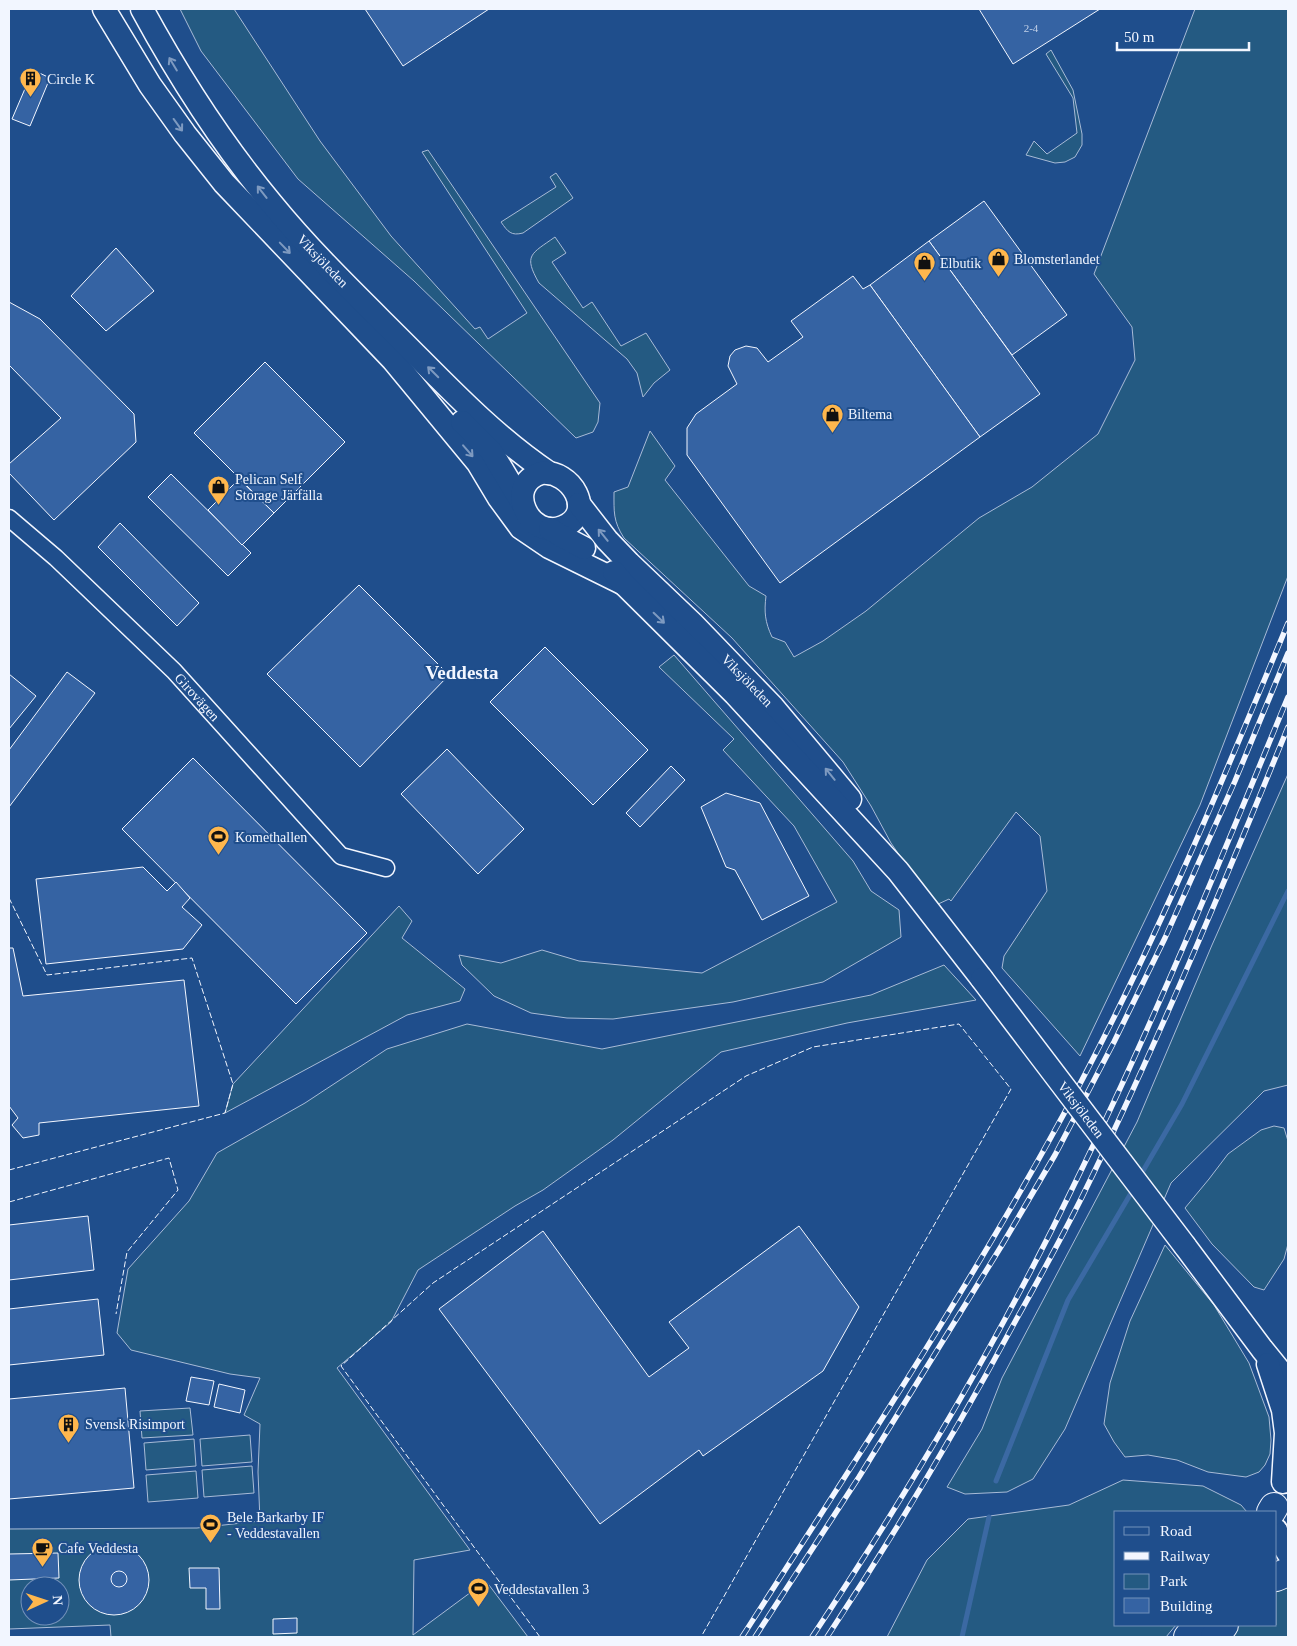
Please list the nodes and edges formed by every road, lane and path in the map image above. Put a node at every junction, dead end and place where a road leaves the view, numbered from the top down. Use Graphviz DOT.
graph roads {
  1 [pos="104,9"];
  2 [pos="142,9"];
  3 [pos="393,360"];
  4 [pos="549,473"];
  5 [pos="522,503"];
  6 [pos="579,504"];
  7 [pos="9,518"];
  8 [pos="550,529"];
  9 [pos="624,584"];
  10 [pos="386,868"];
  11 [pos="898,871"];
  12 [pos="1262,1349"];
  13 [pos="1288,1381"];
  14 [pos="1286,1479"];
  15 [pos="1275,1511"];
  16 [pos="1277,1529"];
  17 [pos="1288,1553"];
  18 [pos="1197,1626"];
  19 [pos="1223,1626"];
  20 [pos="1188,1637"];
  21 [pos="1214,1637"];
  1 -- 3 [label="main road, Viksjöleden, one-way"];
  4 -- 2 [label="main road, Viksjöleden, one-way"];
  3 -- 5 [label="main road, Viksjöleden"];
  3 -- 9 [label="main road, Viksjöleden, one-way"];
  4 -- 5 [label="main road"];
  4 -- 6 [label="main road"];
  5 -- 8 [label="main road"];
  6 -- 8 [label="main road"];
  11 -- 6 [label="main road, Viksjöleden, one-way"];
  7 -- 10 [label="street, Girovägen"];
  8 -- 9 [label="main road, Viksjöleden"];
  9 -- 11 [label="main road, Viksjöleden, one-way"];
  11 -- 12 [label="main road, Viksjöleden, bridge"];
  12 -- 13 [label="main road, Viksjöleden"];
  12 -- 14 [label="main road, Viksjöleden"];
  14 -- 15 [label="main road, Viksjöleden"];
  16 -- 17 [label="main road"];
  18 -- 20 [label="highway"];
  19 -- 21 [label="highway"];
}
